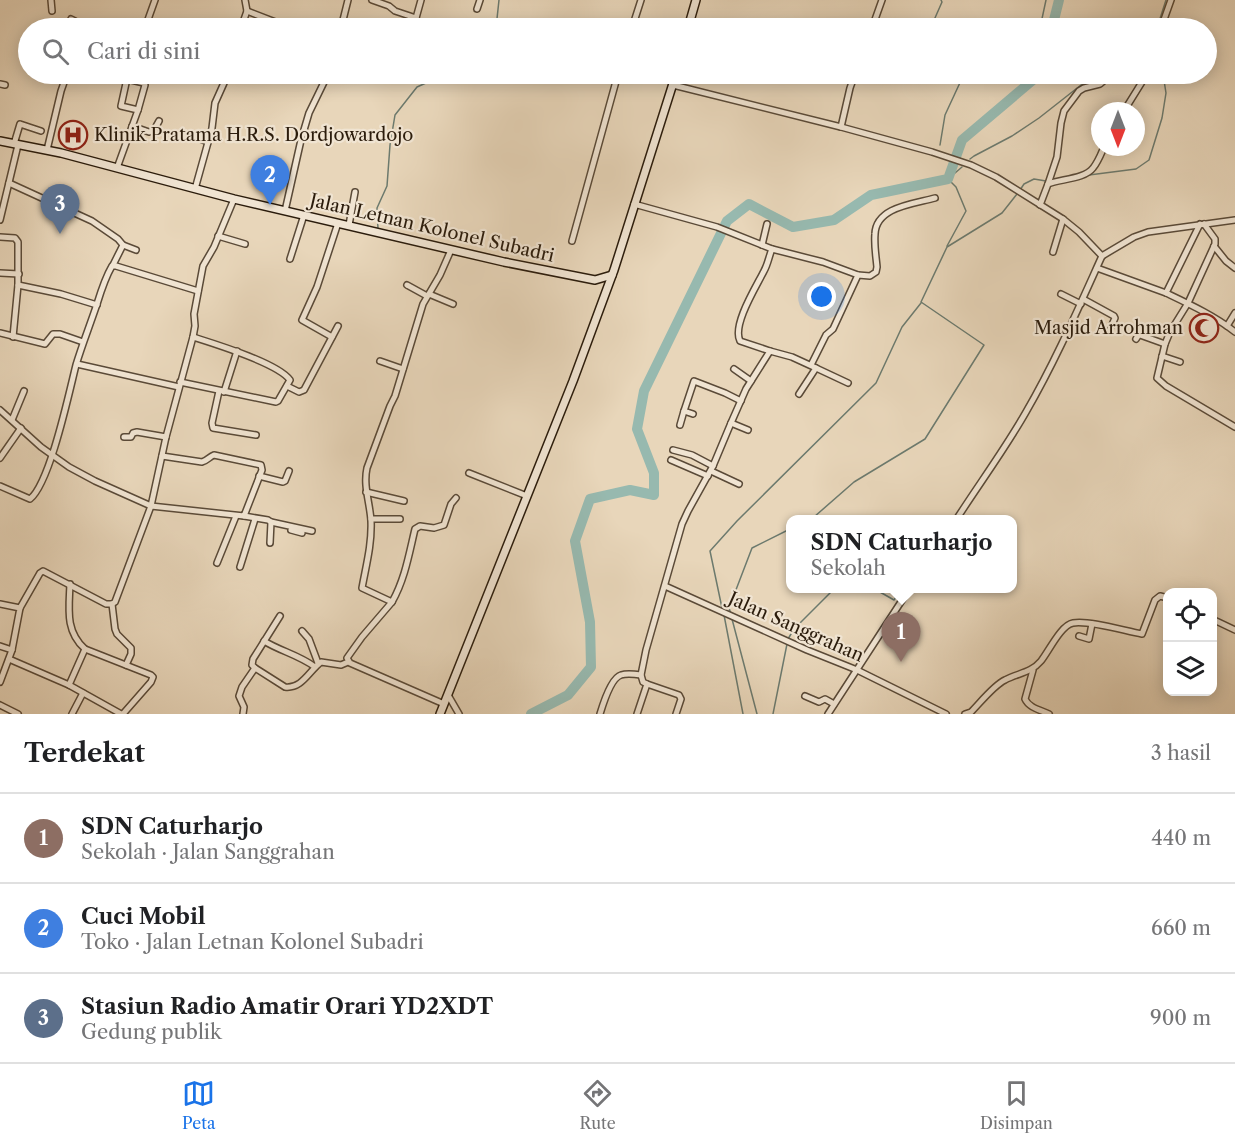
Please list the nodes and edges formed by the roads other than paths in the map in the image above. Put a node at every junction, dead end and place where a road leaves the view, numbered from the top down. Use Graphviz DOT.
graph roads {
  1 [pos="51,0"];
  2 [pos="155,0"];
  3 [pos="245,0"];
  4 [pos="348,0"];
  5 [pos="372,0"];
  6 [pos="421,0"];
  7 [pos="480,0"];
  8 [pos="641,0"];
  9 [pos="696,0"];
  10 [pos="882,0"];
  11 [pos="1170,0"];
  12 [pos="477,9"];
  13 [pos="52,11"];
  14 [pos="247,11"];
  15 [pos="149,18"];
  16 [pos="245,18"];
  17 [pos="265,18"];
  18 [pos="344,18"];
  19 [pos="416,18"];
  20 [pos="635,18"];
  21 [pos="691,18"];
  22 [pos="876,18"];
  23 [pos="1164,18"];
  24 [pos="64,84"];
  25 [pos="126,84"];
  26 [pos="143,84"];
  27 [pos="224,84"];
  28 [pos="323,84"];
  29 [pos="615,84"];
  30 [pos="851,84"];
  31 [pos="1100,84"];
  32 [pos="1141,84"];
  33 [pos="672,85"];
  34 [pos="1130,102"];
  35 [pos="138,110"];
  36 [pos="159,121"];
  37 [pos="132,126"];
  38 [pos="841,127"];
  39 [pos="41,131"];
  40 [pos="190,135"];
  41 [pos="0,141"];
  42 [pos="208,142"];
  43 [pos="16,144"];
  44 [pos="46,150"];
  45 [pos="1100,156"];
  46 [pos="117,168"];
  47 [pos="9,183"];
  48 [pos="1048,184"];
  49 [pos="195,189"];
  50 [pos="355,192"];
  51 [pos="934,198"];
  52 [pos="234,199"];
  53 [pos="634,204"];
  54 [pos="1040,205"];
  55 [pos="285,211"];
  56 [pos="304,215"];
  57 [pos="1063,219"];
  58 [pos="0,220"];
  59 [pos="1235,220"];
  60 [pos="338,223"];
  61 [pos="767,224"];
  62 [pos="1202,224"];
  63 [pos="349,225"];
  64 [pos="218,236"];
  65 [pos="0,237"];
  66 [pos="572,241"];
  67 [pos="123,244"];
  68 [pos="245,244"];
  69 [pos="762,245"];
  70 [pos="1214,246"];
  71 [pos="772,249"];
  72 [pos="136,250"];
  73 [pos="451,250"];
  74 [pos="1053,252"];
  75 [pos="1102,256"];
  76 [pos="290,259"];
  77 [pos="113,266"];
  78 [pos="1097,268"];
  79 [pos="1235,268"];
  80 [pos="0,273"];
  81 [pos="19,274"];
  82 [pos="612,274"];
  83 [pos="858,275"];
  84 [pos="595,280"];
  85 [pos="18,285"];
  86 [pos="407,285"];
  87 [pos="608,287"];
  88 [pos="198,291"];
  89 [pos="1166,293"];
  90 [pos="1061,294"];
  91 [pos="428,295"];
  92 [pos="1082,302"];
  93 [pos="1188,303"];
  94 [pos="453,304"];
  95 [pos="97,305"];
  96 [pos="1235,314"];
  97 [pos="338,326"];
  98 [pos="1227,326"];
  99 [pos="1111,327"];
  100 [pos="1235,332"];
  101 [pos="0,333"];
  102 [pos="12,337"];
  103 [pos="194,337"];
  104 [pos="332,337"];
  105 [pos="1136,339"];
  106 [pos="83,342"];
  107 [pos="1165,344"];
  108 [pos="237,351"];
  109 [pos="770,351"];
  110 [pos="1162,356"];
  111 [pos="380,361"];
  112 [pos="1180,362"];
  113 [pos="77,364"];
  114 [pos="813,366"];
  115 [pos="403,369"];
  116 [pos="734,369"];
  117 [pos="751,381"];
  118 [pos="848,382"];
  119 [pos="179,384"];
  120 [pos="287,386"];
  121 [pos="24,391"];
  122 [pos="222,391"];
  123 [pos="799,394"];
  124 [pos="741,401"];
  125 [pos="0,410"];
  126 [pos="684,411"];
  127 [pos="693,414"];
  128 [pos="12,420"];
  129 [pos="731,423"];
  130 [pos="680,425"];
  131 [pos="1235,427"];
  132 [pos="21,428"];
  133 [pos="748,430"];
  134 [pos="256,435"];
  135 [pos="124,437"];
  136 [pos="166,437"];
  137 [pos="673,450"];
  138 [pos="52,454"];
  139 [pos="162,456"];
  140 [pos="0,458"];
  141 [pos="671,460"];
  142 [pos="289,471"];
  143 [pos="711,471"];
  144 [pos="469,473"];
  145 [pos="259,476"];
  146 [pos="739,484"];
  147 [pos="0,486"];
  148 [pos="366,492"];
  149 [pos="526,496"];
  150 [pos="456,498"];
  151 [pos="404,501"];
  152 [pos="152,502"];
  153 [pos="959,515"];
  154 [pos="236,516"];
  155 [pos="244,516"];
  156 [pos="255,519"];
  157 [pos="371,519"];
  158 [pos="400,519"];
  159 [pos="271,524"];
  160 [pos="312,531"];
  161 [pos="302,533"];
  162 [pos="270,543"];
  163 [pos="217,563"];
  164 [pos="240,567"];
  165 [pos="70,584"];
  166 [pos="665,586"];
  167 [pos="907,593"];
  168 [pos="1163,597"];
  169 [pos="392,602"];
  170 [pos="0,604"];
  171 [pos="112,604"];
  172 [pos="20,608"];
  173 [pos="279,616"];
  174 [pos="1217,621"];
  175 [pos="1092,624"];
  176 [pos="1235,630"];
  177 [pos="303,631"];
  178 [pos="1079,636"];
  179 [pos="1089,639"];
  180 [pos="264,641"];
  181 [pos="1098,641"];
  182 [pos="0,646"];
  183 [pos="85,649"];
  184 [pos="12,650"];
  185 [pos="9,659"];
  186 [pos="348,662"];
  187 [pos="126,665"];
  188 [pos="317,665"];
  189 [pos="255,668"];
  190 [pos="857,670"];
  191 [pos="1033,670"];
  192 [pos="641,675"];
  193 [pos="0,682"];
  194 [pos="647,684"];
  195 [pos="69,685"];
  196 [pos="83,693"];
  197 [pos="448,695"];
  198 [pos="805,696"];
  199 [pos="444,704"];
  200 [pos="834,704"];
  201 [pos="0,705"];
  202 [pos="1033,711"];
  203 [pos="18,714"];
  204 [pos="72,714"];
  205 [pos="122,714"];
  206 [pos="243,714"];
  207 [pos="440,714"];
  208 [pos="459,714"];
  209 [pos="600,714"];
  210 [pos="637,714"];
  211 [pos="676,714"];
  212 [pos="828,714"];
  213 [pos="946,714"];
  214 [pos="965,714"];
  215 [pos="1049,714"];
  1 -- 13 [label="street"];
  2 -- 15 [label="street"];
  3 -- 14 [label="street"];
  4 -- 18 [label="street"];
  5 -- 19 [label="street"];
  6 -- 19 [label="street"];
  7 -- 12 [label="street"];
  8 -- 20 [label="street"];
  9 -- 21 [label="main road"];
  10 -- 22 [label="street"];
  11 -- 23 [label="street"];
  14 -- 16 [label="street"];
  14 -- 17 [label="street"];
  24 -- 44 [label="street"];
  25 -- 35 [label="street"];
  26 -- 35 [label="street"];
  27 -- 42 [label="street"];
  28 -- 55 [label="street"];
  29 -- 66 [label="street"];
  30 -- 38 [label="street"];
  31 -- 48 [label="street"];
  32 -- 34 [label="street"];
  33 -- 38 [label="street"];
  33 -- 53 [label="main road"];
  35 -- 37 [label="street"];
  36 -- 37 [label="street"];
  37 -- 46 [label="street"];
  38 -- 54 [label="street"];
  39 -- 43 [label="street"];
  40 -- 42 [label="street"];
  41 -- 43 [label="main road, Jalan Letnan Kolonel Subadri"];
  42 -- 49 [label="street"];
  43 -- 44 [label="main road, Jalan Letnan Kolonel Subadri"];
  43 -- 47 [label="street"];
  44 -- 46 [label="main road, Jalan Letnan Kolonel Subadri"];
  45 -- 48 [label="street"];
  46 -- 49 [label="main road, Jalan Letnan Kolonel Subadri"];
  47 -- 58 [label="street"];
  47 -- 67 [label="street"];
  48 -- 54 [label="street"];
  49 -- 52 [label="main road, Jalan Letnan Kolonel Subadri"];
  50 -- 63 [label="street"];
  51 -- 83 [label="street"];
  52 -- 55 [label="main road, Jalan Letnan Kolonel Subadri"];
  52 -- 64 [label="street"];
  53 -- 69 [label="street"];
  53 -- 82 [label="main road"];
  54 -- 57 [label="street"];
  55 -- 56 [label="main road, Jalan Letnan Kolonel Subadri"];
  56 -- 60 [label="main road, Jalan Letnan Kolonel Subadri"];
  56 -- 76 [label="street"];
  57 -- 74 [label="street"];
  57 -- 75 [label="street"];
  59 -- 62 [label="street"];
  60 -- 63 [label="main road, Jalan Letnan Kolonel Subadri"];
  60 -- 104 [label="street"];
  61 -- 69 [label="street"];
  62 -- 70 [label="street"];
  62 -- 75 [label="street"];
  62 -- 89 [label="street"];
  63 -- 73 [label="main road, Jalan Letnan Kolonel Subadri"];
  64 -- 68 [label="street"];
  64 -- 88 [label="street"];
  65 -- 81 [label="street"];
  67 -- 72 [label="street"];
  67 -- 77 [label="street"];
  69 -- 71 [label="street"];
  70 -- 79 [label="street"];
  70 -- 93 [label="street"];
  71 -- 83 [label="street"];
  71 -- 109 [label="street"];
  73 -- 84 [label="main road, Jalan Letnan Kolonel Subadri"];
  73 -- 91 [label="street"];
  75 -- 78 [label="street"];
  77 -- 88 [label="street"];
  77 -- 95 [label="street"];
  78 -- 89 [label="street"];
  78 -- 92 [label="street"];
  80 -- 81 [label="street"];
  81 -- 85 [label="street"];
  82 -- 84 [label="main road"];
  82 -- 87 [label="main road"];
  83 -- 114 [label="street"];
  84 -- 87 [label="main road"];
  85 -- 95 [label="street"];
  85 -- 102 [label="street"];
  86 -- 91 [label="street"];
  87 -- 149 [label="main road"];
  88 -- 103 [label="street"];
  89 -- 93 [label="street"];
  90 -- 92 [label="street"];
  91 -- 94 [label="street"];
  91 -- 115 [label="street"];
  92 -- 99 [label="street"];
  92 -- 153 [label="street"];
  93 -- 98 [label="street"];
  93 -- 107 [label="street"];
  95 -- 106 [label="street"];
  96 -- 98 [label="street"];
  97 -- 104 [label="street"];
  98 -- 100 [label="street"];
  101 -- 102 [label="street"];
  102 -- 106 [label="street"];
  103 -- 108 [label="street"];
  103 -- 119 [label="street"];
  104 -- 120 [label="street"];
  105 -- 107 [label="street"];
  106 -- 113 [label="street"];
  107 -- 110 [label="street"];
  108 -- 120 [label="street"];
  108 -- 122 [label="street"];
  109 -- 114 [label="street"];
  109 -- 117 [label="street"];
  110 -- 112 [label="street"];
  110 -- 131 [label="street"];
  111 -- 115 [label="street"];
  113 -- 119 [label="street"];
  113 -- 138 [label="street"];
  114 -- 118 [label="street"];
  114 -- 123 [label="street"];
  115 -- 148 [label="street"];
  116 -- 117 [label="street"];
  117 -- 124 [label="street"];
  119 -- 122 [label="street"];
  119 -- 136 [label="street"];
  120 -- 122 [label="street"];
  121 -- 128 [label="street"];
  122 -- 134 [label="street"];
  124 -- 126 [label="street"];
  124 -- 129 [label="street"];
  125 -- 128 [label="street"];
  126 -- 127 [label="street"];
  126 -- 130 [label="street"];
  128 -- 132 [label="street"];
  129 -- 133 [label="street"];
  129 -- 143 [label="street"];
  132 -- 138 [label="street"];
  132 -- 140 [label="street"];
  135 -- 136 [label="street"];
  136 -- 139 [label="street"];
  137 -- 143 [label="street"];
  138 -- 147 [label="street"];
  138 -- 152 [label="street"];
  139 -- 145 [label="street"];
  139 -- 152 [label="street"];
  141 -- 143 [label="street"];
  142 -- 145 [label="street"];
  143 -- 146 [label="street"];
  143 -- 166 [label="street"];
  144 -- 149 [label="street"];
  145 -- 155 [label="street"];
  148 -- 151 [label="street"];
  148 -- 157 [label="street"];
  149 -- 197 [label="main road"];
  150 -- 169 [label="street"];
  152 -- 154 [label="street"];
  152 -- 171 [label="street"];
  154 -- 155 [label="street"];
  154 -- 163 [label="street"];
  155 -- 156 [label="street"];
  156 -- 159 [label="street"];
  156 -- 164 [label="street"];
  157 -- 158 [label="street"];
  157 -- 169 [label="street"];
  159 -- 160 [label="street"];
  159 -- 161 [label="street"];
  159 -- 162 [label="street"];
  165 -- 171 [label="street"];
  165 -- 172 [label="street"];
  165 -- 183 [label="street"];
  166 -- 190 [label="street, Jalan Sanggrahan"];
  166 -- 192 [label="street"];
  167 -- 190 [label="street"];
  168 -- 175 [label="street"];
  169 -- 186 [label="street"];
  170 -- 172 [label="street"];
  171 -- 187 [label="street"];
  172 -- 184 [label="street"];
  173 -- 180 [label="street"];
  174 -- 176 [label="street"];
  175 -- 179 [label="street"];
  175 -- 191 [label="street"];
  177 -- 188 [label="street"];
  178 -- 179 [label="street"];
  179 -- 181 [label="street"];
  180 -- 188 [label="street"];
  180 -- 189 [label="street"];
  182 -- 184 [label="street"];
  183 -- 187 [label="street"];
  183 -- 195 [label="street"];
  184 -- 185 [label="street"];
  185 -- 193 [label="street"];
  185 -- 195 [label="street"];
  186 -- 188 [label="street"];
  186 -- 199 [label="street"];
  187 -- 205 [label="street"];
  188 -- 189 [label="street"];
  189 -- 206 [label="street"];
  190 -- 200 [label="street"];
  190 -- 213 [label="street, Jalan Sanggrahan"];
  191 -- 202 [label="street"];
  191 -- 214 [label="street"];
  192 -- 194 [label="street"];
  192 -- 209 [label="street"];
  194 -- 210 [label="street"];
  194 -- 211 [label="street"];
  195 -- 196 [label="street"];
  196 -- 204 [label="street"];
  196 -- 205 [label="street"];
  197 -- 199 [label="main road"];
  197 -- 208 [label="street"];
  198 -- 200 [label="street"];
  199 -- 207 [label="main road"];
  200 -- 212 [label="street"];
  201 -- 203 [label="street"];
  202 -- 215 [label="street"];
}
